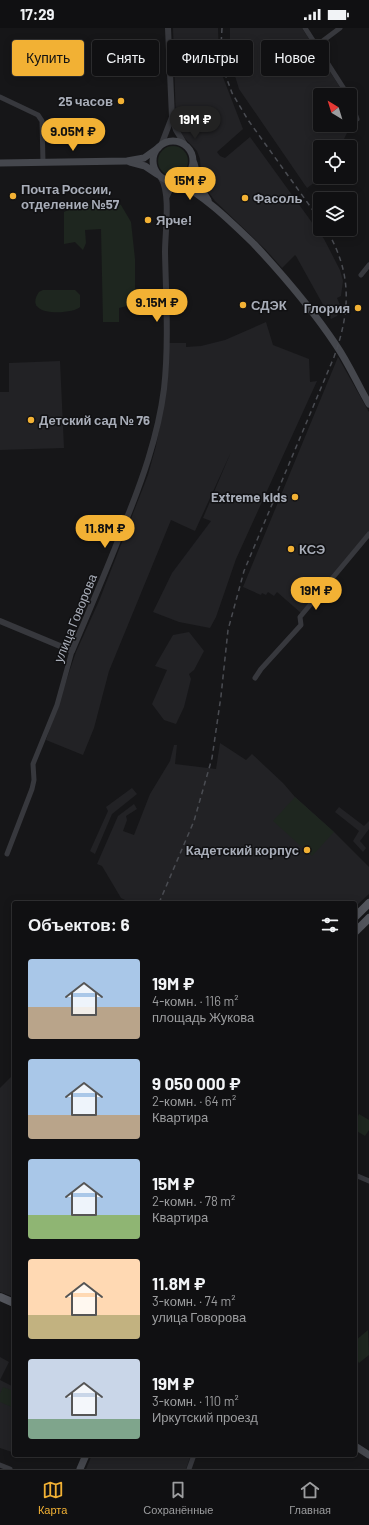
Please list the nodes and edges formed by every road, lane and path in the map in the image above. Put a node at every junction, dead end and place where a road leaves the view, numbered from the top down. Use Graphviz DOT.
graph roads {
  1 [pos="168,28"];
  2 [pos="305,28"];
  3 [pos="340,28"];
  4 [pos="312,40"];
  5 [pos="324,40"];
  6 [pos="329,66"];
  7 [pos="343,88"];
  8 [pos="0,96"];
  9 [pos="172,117"];
  10 [pos="184,143"];
  11 [pos="160,145"];
  12 [pos="127,161"];
  13 [pos="194,161"];
  14 [pos="43,162"];
  15 [pos="0,163"];
  16 [pos="160,176"];
  17 [pos="176,181"];
  18 [pos="167,197"];
  19 [pos="213,206"];
  20 [pos="369,265"];
  21 [pos="361,275"];
  22 [pos="369,404"];
  23 [pos="369,534"];
  24 [pos="0,621"];
  25 [pos="72,651"];
  26 [pos="255,678"];
  27 [pos="7,854"];
  28 [pos="369,903"];
  29 [pos="357,915"];
  30 [pos="369,918"];
  31 [pos="357,930"];
  32 [pos="357,1176"];
  33 [pos="369,1181"];
  34 [pos="0,1297"];
  35 [pos="12,1302"];
  36 [pos="357,1447"];
  37 [pos="369,1455"];
  38 [pos="85,1457"];
  39 [pos="193,1457"];
  40 [pos="0,1466"];
  41 [pos="10,1469"];
  42 [pos="80,1469"];
  43 [pos="189,1469"];
  1 -- 9 [label="street"];
  2 -- 4 [label="street"];
  3 -- 5 [label="street"];
  6 -- 7 [label="street"];
  8 -- 14 [label="street"];
  9 -- 10 [label="street"];
  9 -- 11 [label="street"];
  10 -- 11 [label="main road"];
  10 -- 13 [label="main road"];
  11 -- 12 [label="main road"];
  11 -- 16 [label="main road"];
  12 -- 14 [label="main road"];
  12 -- 16 [label="main road"];
  13 -- 17 [label="main road"];
  13 -- 19 [label="main road"];
  14 -- 15 [label="main road"];
  16 -- 17 [label="main road"];
  16 -- 18 [label="street"];
  17 -- 18 [label="street"];
  17 -- 19 [label="main road"];
  18 -- 25 [label="street, улица Говорова"];
  19 -- 22 [label="main road"];
  20 -- 21 [label="street"];
  23 -- 26 [label="street"];
  24 -- 25 [label="street"];
  25 -- 27 [label="street, улица Говорова"];
  28 -- 29 [label="main road"];
  30 -- 31 [label="main road"];
  32 -- 33 [label="street"];
  34 -- 35 [label="main road"];
  36 -- 37 [label="main road"];
  38 -- 42 [label="main road"];
  39 -- 43 [label="street"];
  40 -- 41 [label="street"];
}
